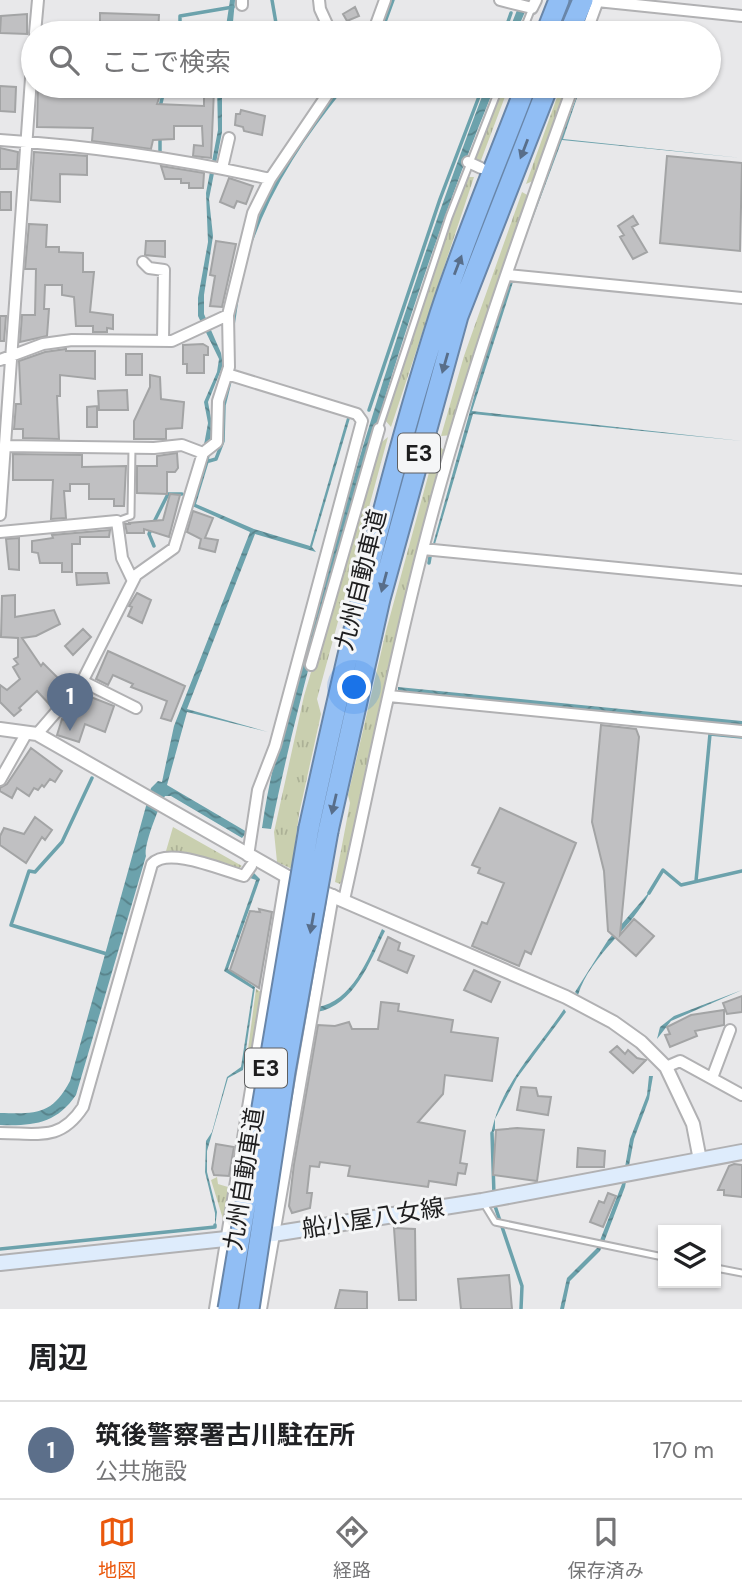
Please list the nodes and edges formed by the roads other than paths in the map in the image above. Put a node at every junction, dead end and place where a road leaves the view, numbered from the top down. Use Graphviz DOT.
graph roads {
  1 [pos="38,0"];
  2 [pos="319,0"];
  3 [pos="385,0"];
  4 [pos="500,0"];
  5 [pos="559,0"];
  6 [pos="593,0"];
  7 [pos="534,4"];
  8 [pos="742,16"];
  9 [pos="36,21"];
  10 [pos="326,21"];
  11 [pos="377,21"];
  12 [pos="527,21"];
  13 [pos="551,21"];
  14 [pos="578,21"];
  15 [pos="589,21"];
  16 [pos="28,98"];
  17 [pos="326,98"];
  18 [pos="495,98"];
  19 [pos="521,98"];
  20 [pos="543,98"];
  21 [pos="568,98"];
  22 [pos="229,138"];
  23 [pos="0,140"];
  24 [pos="24,142"];
  25 [pos="468,163"];
  26 [pos="222,168"];
  27 [pos="481,168"];
  28 [pos="270,179"];
  29 [pos="143,262"];
  30 [pos="507,275"];
  31 [pos="742,298"];
  32 [pos="228,315"];
  33 [pos="163,341"];
  34 [pos="12,358"];
  35 [pos="0,360"];
  36 [pos="227,374"];
  37 [pos="4,405"];
  38 [pos="379,429"];
  39 [pos="5,446"];
  40 [pos="132,447"];
  41 [pos="203,453"];
  42 [pos="0,515"];
  43 [pos="117,521"];
  44 [pos="0,532"];
  45 [pos="423,549"];
  46 [pos="742,580"];
  47 [pos="133,581"];
  48 [pos="312,665"];
  49 [pos="82,681"];
  50 [pos="389,696"];
  51 [pos="136,708"];
  52 [pos="2,727"];
  53 [pos="742,731"];
  54 [pos="32,734"];
  55 [pos="0,780"];
  56 [pos="318,830"];
  57 [pos="250,861"];
  58 [pos="286,876"];
  59 [pos="339,898"];
  60 [pos="730,1030"];
  61 [pos="666,1067"];
  62 [pos="712,1078"];
  63 [pos="742,1095"];
  64 [pos="0,1133"];
  65 [pos="742,1152"];
  66 [pos="700,1160"];
  67 [pos="482,1201"];
  68 [pos="273,1234"];
  69 [pos="225,1240"];
  70 [pos="658,1256"];
  71 [pos="0,1263"];
  72 [pos="721,1269"];
  73 [pos="742,1273"];
  74 [pos="215,1309"];
  75 [pos="228,1309"];
  76 [pos="249,1309"];
  77 [pos="261,1309"];
  1 -- 9 [label="street"];
  2 -- 10 [label="street"];
  3 -- 11 [label="street"];
  4 -- 7 [label="street"];
  5 -- 13 [label="highway"];
  6 -- 8 [label="street"];
  6 -- 14 [label="highway"];
  6 -- 15 [label="street"];
  7 -- 12 [label="lane"];
  16 -- 24 [label="street"];
  17 -- 28 [label="street"];
  18 -- 25 [label="lane"];
  56 -- 19 [label="highway, 九州自動車道 / E3, one-way"];
  20 -- 56 [label="highway, 九州自動車道 / E3, one-way"];
  21 -- 30 [label="street"];
  22 -- 26 [label="street"];
  23 -- 24 [label="street"];
  24 -- 26 [label="street"];
  24 -- 34 [label="street"];
  25 -- 27 [label="street"];
  25 -- 38 [label="lane"];
  26 -- 28 [label="street"];
  28 -- 32 [label="street"];
  29 -- 33 [label="street"];
  30 -- 31 [label="street"];
  30 -- 45 [label="street"];
  32 -- 33 [label="street"];
  32 -- 36 [label="street"];
  33 -- 34 [label="street"];
  34 -- 35 [label="street"];
  34 -- 37 [label="street"];
  36 -- 41 [label="street"];
  36 -- 57 [label="street"];
  37 -- 39 [label="street"];
  38 -- 48 [label="street"];
  39 -- 40 [label="street"];
  39 -- 42 [label="street"];
  40 -- 41 [label="street"];
  40 -- 43 [label="lane"];
  41 -- 47 [label="street"];
  43 -- 44 [label="street"];
  43 -- 47 [label="street"];
  45 -- 46 [label="street"];
  45 -- 50 [label="street"];
  47 -- 49 [label="street"];
  49 -- 51 [label="street"];
  49 -- 54 [label="street"];
  50 -- 53 [label="street"];
  50 -- 59 [label="street"];
  52 -- 54 [label="street"];
  54 -- 55 [label="street"];
  54 -- 57 [label="street"];
  56 -- 75 [label="highway, 九州自動車道 / E3, bridge"];
  56 -- 76 [label="highway, 九州自動車道 / E3, one-way, bridge"];
  57 -- 58 [label="street"];
  57 -- 64 [label="street"];
  58 -- 59 [label="street"];
  58 -- 69 [label="street"];
  59 -- 61 [label="street"];
  59 -- 68 [label="street"];
  60 -- 62 [label="street"];
  61 -- 62 [label="street"];
  61 -- 66 [label="street"];
  62 -- 63 [label="street"];
  65 -- 66 [label="main road, 船小屋八女線"];
  66 -- 67 [label="main road, 船小屋八女線"];
  67 -- 68 [label="main road, 船小屋八女線"];
  67 -- 70 [label="lane"];
  68 -- 69 [label="main road, 船小屋八女線"];
  68 -- 77 [label="street"];
  69 -- 71 [label="main road, 船小屋八女線"];
  69 -- 74 [label="street"];
  72 -- 73 [label="lane"];
}
